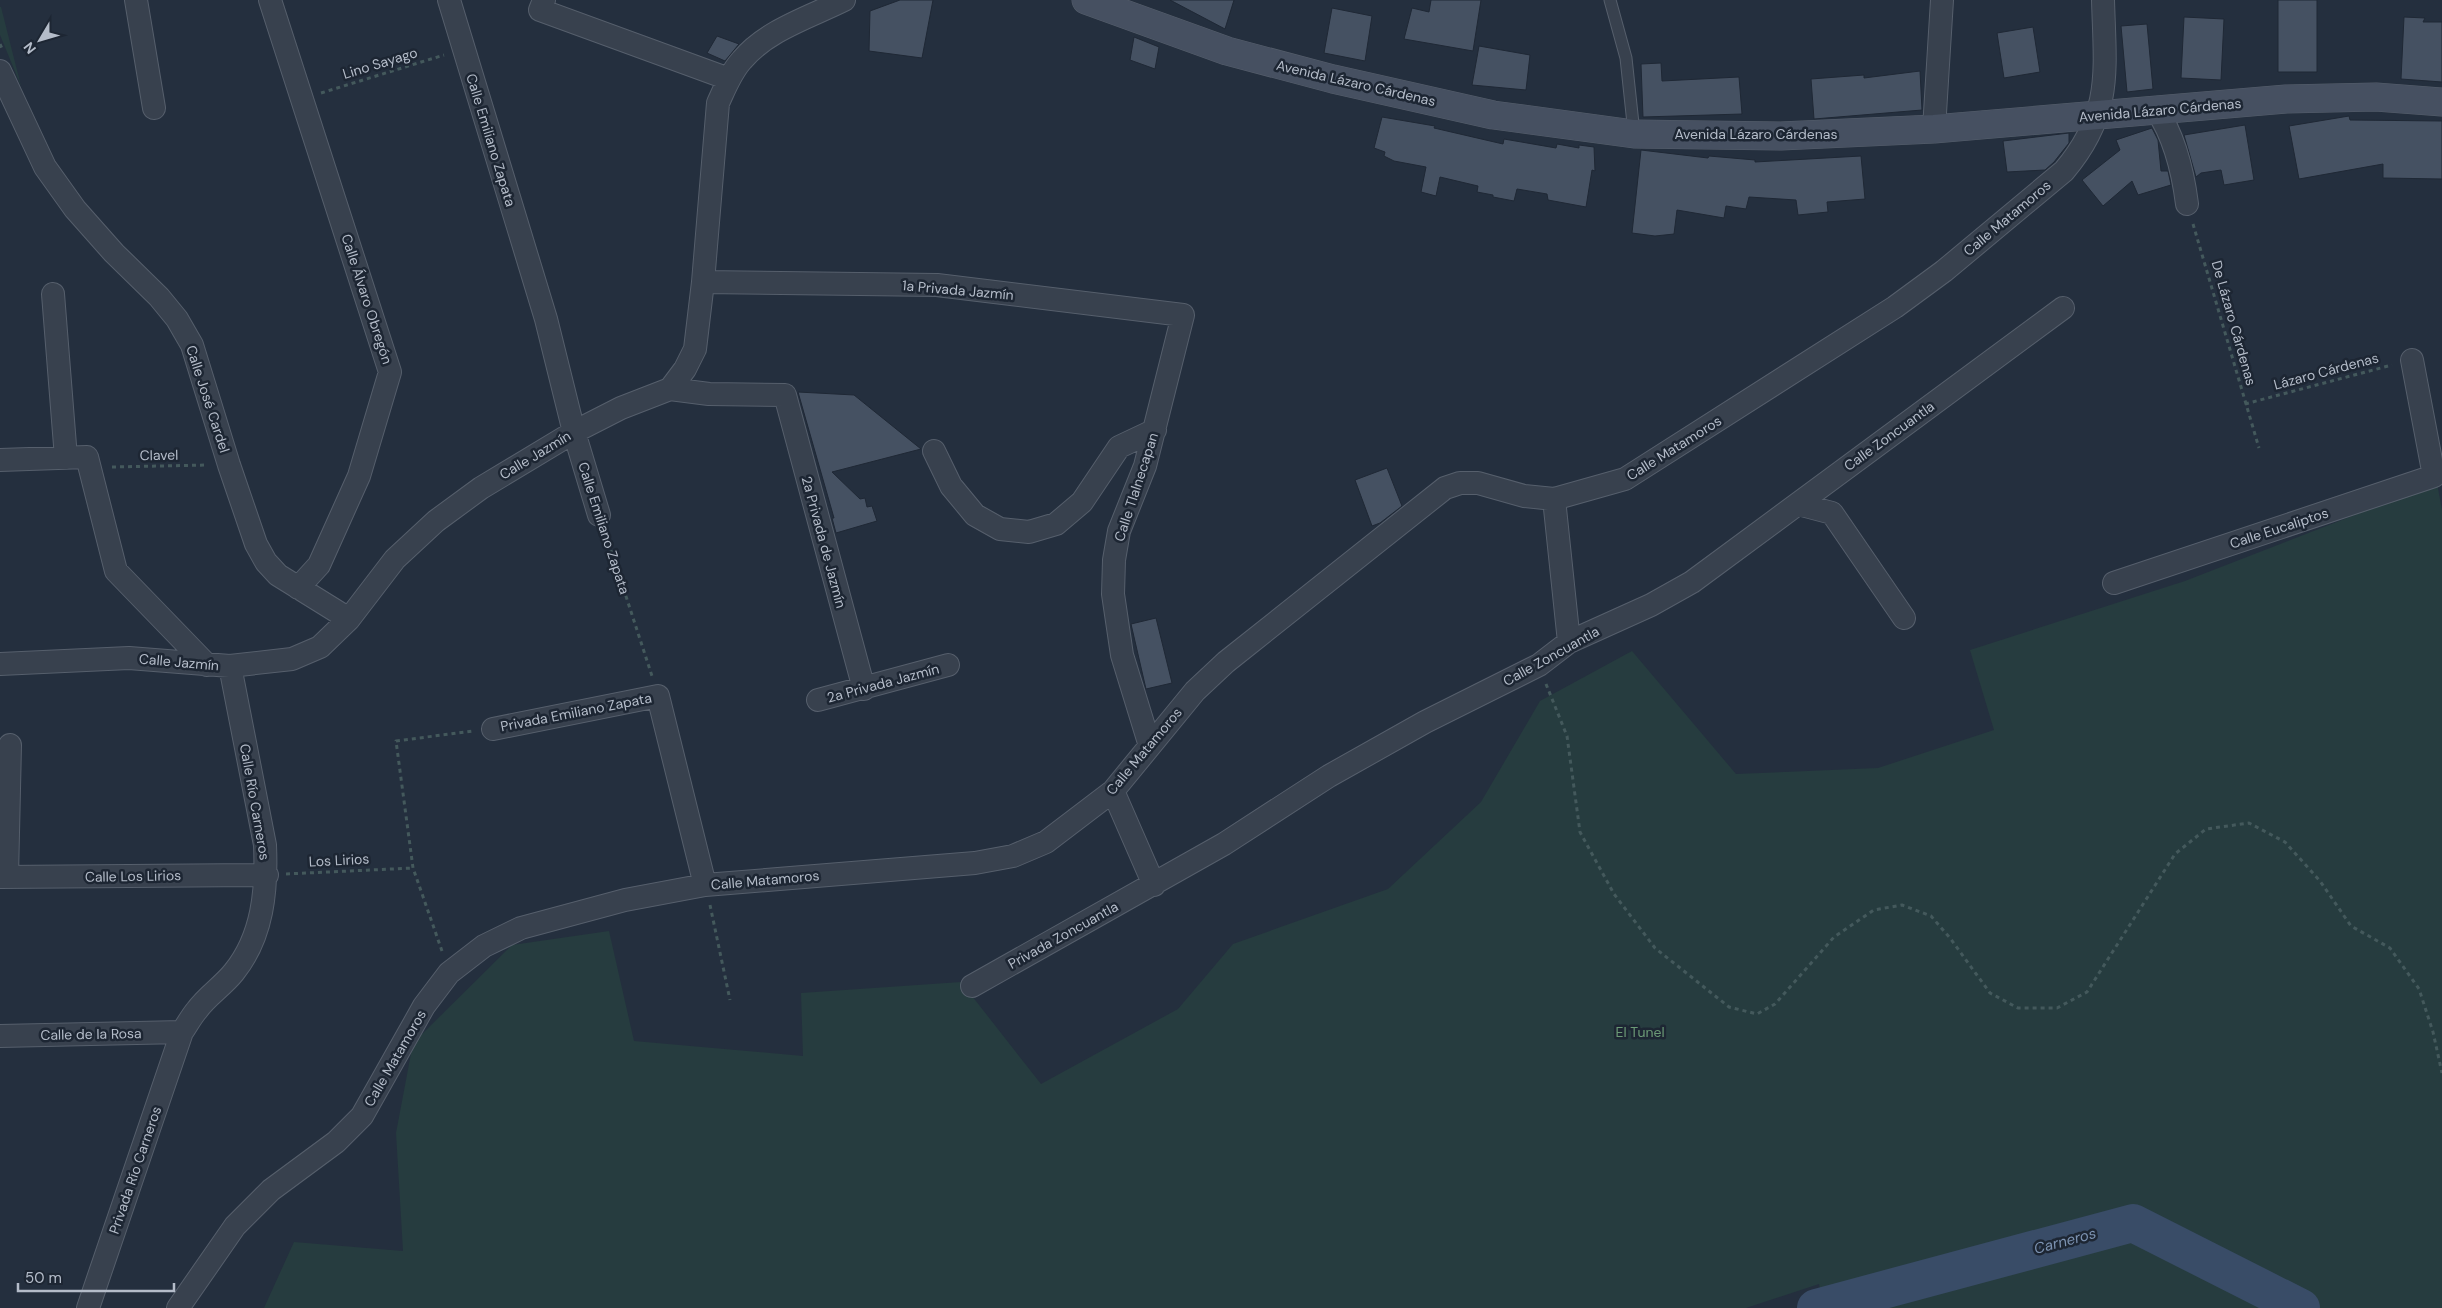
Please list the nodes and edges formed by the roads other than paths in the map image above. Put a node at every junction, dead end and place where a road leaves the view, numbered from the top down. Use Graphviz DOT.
graph roads {
  1 [pos="270,0"];
  2 [pos="449,0"];
  3 [pos="844,0"];
  4 [pos="1086,0"];
  5 [pos="1610,0"];
  6 [pos="1942,0"];
  7 [pos="2104,0"];
  8 [pos="542,5"];
  9 [pos="137,10"];
  10 [pos="0,71"];
  11 [pos="729,79"];
  12 [pos="2442,102"];
  13 [pos="154,108"];
  14 [pos="2156,109"];
  15 [pos="2099,115"];
  16 [pos="1934,129"];
  17 [pos="1634,134"];
  18 [pos="2187,204"];
  19 [pos="703,282"];
  20 [pos="53,294"];
  21 [pos="2063,308"];
  22 [pos="1182,315"];
  23 [pos="2412,360"];
  24 [pos="670,389"];
  25 [pos="1155,430"];
  26 [pos="574,432"];
  27 [pos="934,451"];
  28 [pos="0,460"];
  29 [pos="81,461"];
  30 [pos="2438,473"];
  31 [pos="1554,499"];
  32 [pos="1798,504"];
  33 [pos="599,515"];
  34 [pos="2114,583"];
  35 [pos="298,588"];
  36 [pos="1904,618"];
  37 [pos="348,619"];
  38 [pos="1570,642"];
  39 [pos="0,664"];
  40 [pos="207,665"];
  41 [pos="948,665"];
  42 [pos="230,666"];
  43 [pos="864,690"];
  44 [pos="818,700"];
  45 [pos="493,729"];
  46 [pos="10,745"];
  47 [pos="1150,746"];
  48 [pos="1113,791"];
  49 [pos="267,875"];
  50 [pos="4,877"];
  51 [pos="705,885"];
  52 [pos="1154,885"];
  53 [pos="972,986"];
  54 [pos="182,1032"];
  55 [pos="0,1036"];
  56 [pos="88,1308"];
  57 [pos="178,1308"];
  1 -- 35 [label="street, Calle Álvaro Obregón"];
  2 -- 26 [label="street, Calle Emiliano Zapata"];
  3 -- 11 [label="street"];
  4 -- 17 [label="main road, Avenida Lázaro Cárdenas"];
  5 -- 17 [label="lane"];
  6 -- 16 [label="street"];
  7 -- 15 [label="street, Calle Matamoros"];
  8 -- 11 [label="street"];
  9 -- 13 [label="street"];
  10 -- 35 [label="street, Calle José Cardel"];
  11 -- 19 [label="street"];
  12 -- 14 [label="main road, Avenida Lázaro Cárdenas"];
  14 -- 15 [label="main road, Avenida Lázaro Cárdenas"];
  14 -- 18 [label="street"];
  15 -- 16 [label="main road, Avenida Lázaro Cárdenas"];
  15 -- 31 [label="street, Calle Matamoros"];
  16 -- 17 [label="main road, Avenida Lázaro Cárdenas"];
  19 -- 22 [label="street, 1a Privada Jazmín"];
  19 -- 24 [label="street"];
  20 -- 29 [label="street"];
  21 -- 32 [label="street, Calle Zoncuantla"];
  22 -- 25 [label="street, Calle Tlalnecapan"];
  23 -- 30 [label="street"];
  24 -- 26 [label="street, Calle Jazmín"];
  24 -- 43 [label="street, 2a Privada de Jazmín"];
  25 -- 27 [label="street"];
  25 -- 47 [label="street, Calle Tlalnecapan"];
  26 -- 33 [label="street, Calle Emiliano Zapata"];
  26 -- 37 [label="street, Calle Jazmín"];
  28 -- 29 [label="street"];
  29 -- 40 [label="street"];
  30 -- 34 [label="street, Calle Eucaliptos"];
  31 -- 38 [label="street"];
  31 -- 47 [label="street, Calle Matamoros"];
  32 -- 36 [label="street"];
  32 -- 38 [label="street, Calle Zoncuantla"];
  35 -- 37 [label="street, Calle José Cardel"];
  37 -- 42 [label="street, Calle Jazmín"];
  38 -- 52 [label="street, Calle Zoncuantla"];
  39 -- 40 [label="street, Calle Jazmín"];
  40 -- 42 [label="street, Calle Jazmín"];
  41 -- 43 [label="street, 2a Privada Jazmín"];
  42 -- 49 [label="street, Calle Río Carneros"];
  43 -- 44 [label="street, 2a Privada Jazmín"];
  45 -- 51 [label="street, Privada Emiliano Zapata"];
  46 -- 50 [label="street"];
  47 -- 48 [label="street, Calle Matamoros"];
  48 -- 51 [label="street, Calle Matamoros"];
  48 -- 52 [label="street"];
  49 -- 50 [label="street, Calle Los Lirios"];
  49 -- 54 [label="street, Calle Río Carneros"];
  51 -- 57 [label="street, Calle Matamoros"];
  52 -- 53 [label="street, Privada Zoncuantla"];
  54 -- 55 [label="street, Calle de la Rosa"];
  54 -- 56 [label="street, Privada Río Carneros"];
}
